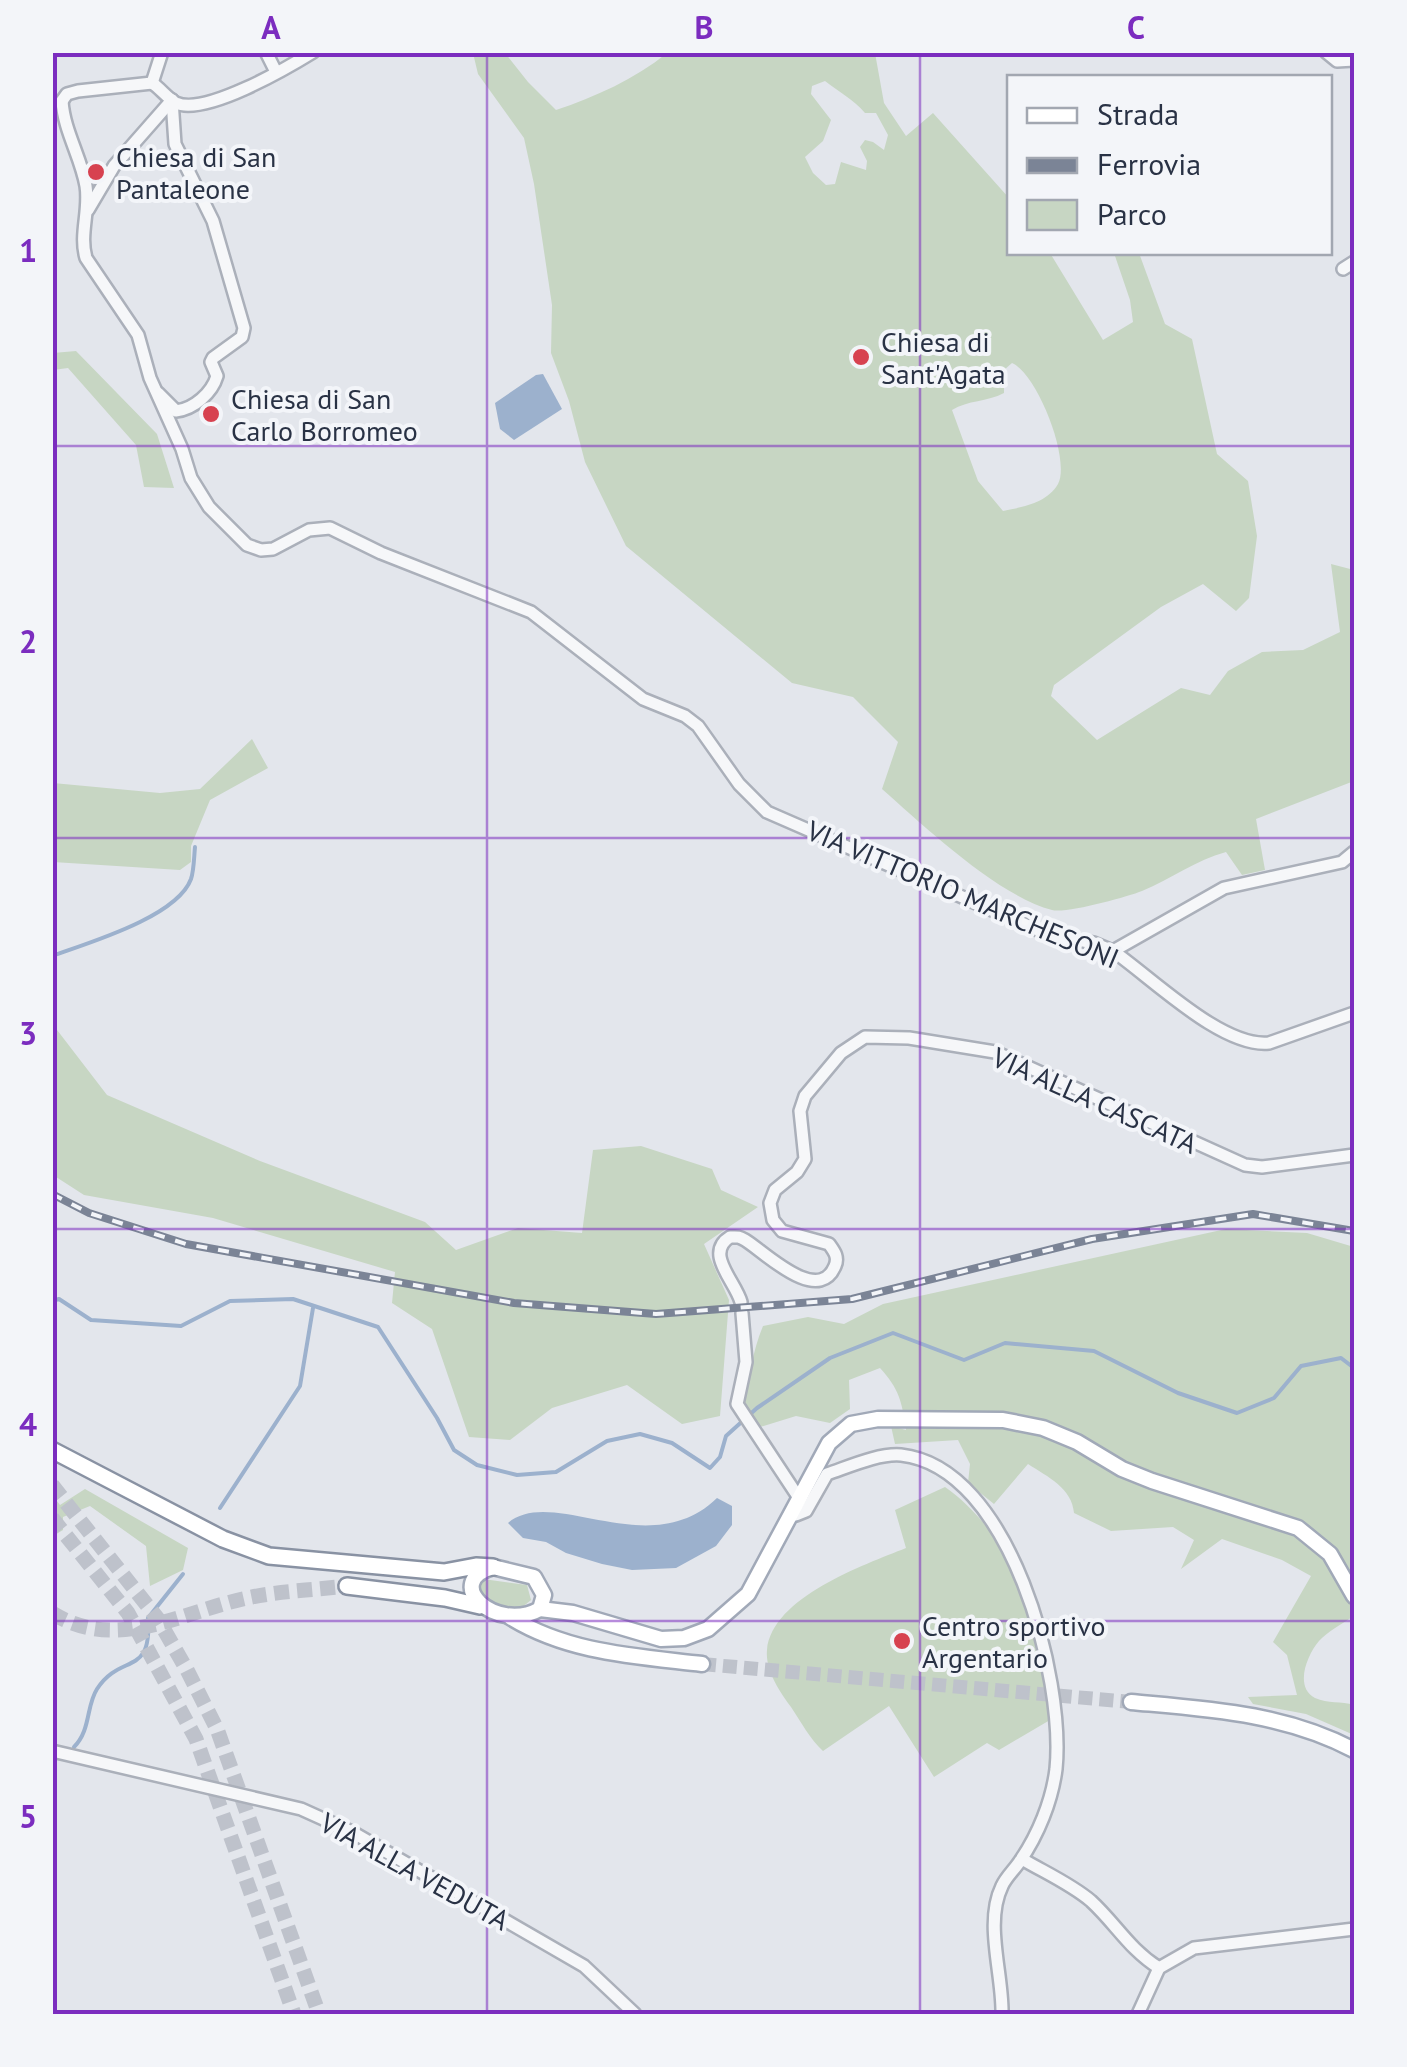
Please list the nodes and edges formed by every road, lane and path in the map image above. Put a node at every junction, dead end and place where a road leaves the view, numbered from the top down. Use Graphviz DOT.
graph roads {
  1 [pos="162,52"];
  2 [pos="266,52"];
  3 [pos="313,52"];
  4 [pos="1326,52"];
  5 [pos="1354,60"];
  6 [pos="276,72"];
  7 [pos="152,83"];
  8 [pos="52,90"];
  9 [pos="172,100"];
  10 [pos="62,101"];
  11 [pos="88,210"];
  12 [pos="154,390"];
  13 [pos="1354,852"];
  14 [pos="1113,950"];
  15 [pos="1354,1012"];
  16 [pos="1354,1156"];
  17 [pos="52,1450"];
  18 [pos="799,1498"];
  19 [pos="792,1513"];
  20 [pos="493,1567"];
  21 [pos="347,1586"];
  22 [pos="542,1586"];
  23 [pos="1354,1596"];
  24 [pos="480,1606"];
  25 [pos="538,1610"];
  26 [pos="572,1612"];
  27 [pos="510,1617"];
  28 [pos="571,1644"];
  29 [pos="702,1664"];
  30 [pos="1131,1702"];
  31 [pos="1354,1750"];
  32 [pos="52,1752"];
  33 [pos="1022,1859"];
  34 [pos="1354,1929"];
  35 [pos="1159,1968"];
  36 [pos="636,2014"];
  37 [pos="1002,2014"];
  38 [pos="1138,2014"];
  1 -- 7 [label="street"];
  2 -- 6 [label="street"];
  3 -- 6 [label="street"];
  4 -- 5 [label="street"];
  6 -- 9 [label="street"];
  7 -- 9 [label="street"];
  7 -- 10 [label="street"];
  8 -- 10 [label="street"];
  9 -- 11 [label="street, VIA VITTORIO MARCHESONI"];
  9 -- 12 [label="street"];
  10 -- 11 [label="street, VIA VITTORIO MARCHESONI"];
  11 -- 12 [label="street, VIA VITTORIO MARCHESONI"];
  12 -- 14 [label="street, VIA VITTORIO MARCHESONI"];
  13 -- 14 [label="street"];
  14 -- 15 [label="street, VIA VITTORIO MARCHESONI"];
  16 -- 18 [label="street, VIA ALLA CASCATA"];
  17 -- 20 [label="highway"];
  18 -- 19 [label="main road"];
  18 -- 23 [label="main road"];
  19 -- 26 [label="main road"];
  19 -- 33 [label="street"];
  20 -- 22 [label="main road"];
  20 -- 24 [label="main road"];
  21 -- 24 [label="highway"];
  22 -- 25 [label="main road"];
  22 -- 26 [label="main road"];
  24 -- 27 [label="main road"];
  25 -- 26 [label="main road"];
  25 -- 27 [label="main road"];
  25 -- 28 [label="main road"];
  27 -- 28 [label="main road"];
  28 -- 29 [label="main road"];
  30 -- 31 [label="main road"];
  32 -- 36 [label="street, VIA ALLA VEDUTA"];
  33 -- 35 [label="street"];
  33 -- 37 [label="street"];
  34 -- 35 [label="street"];
  35 -- 38 [label="street"];
}
